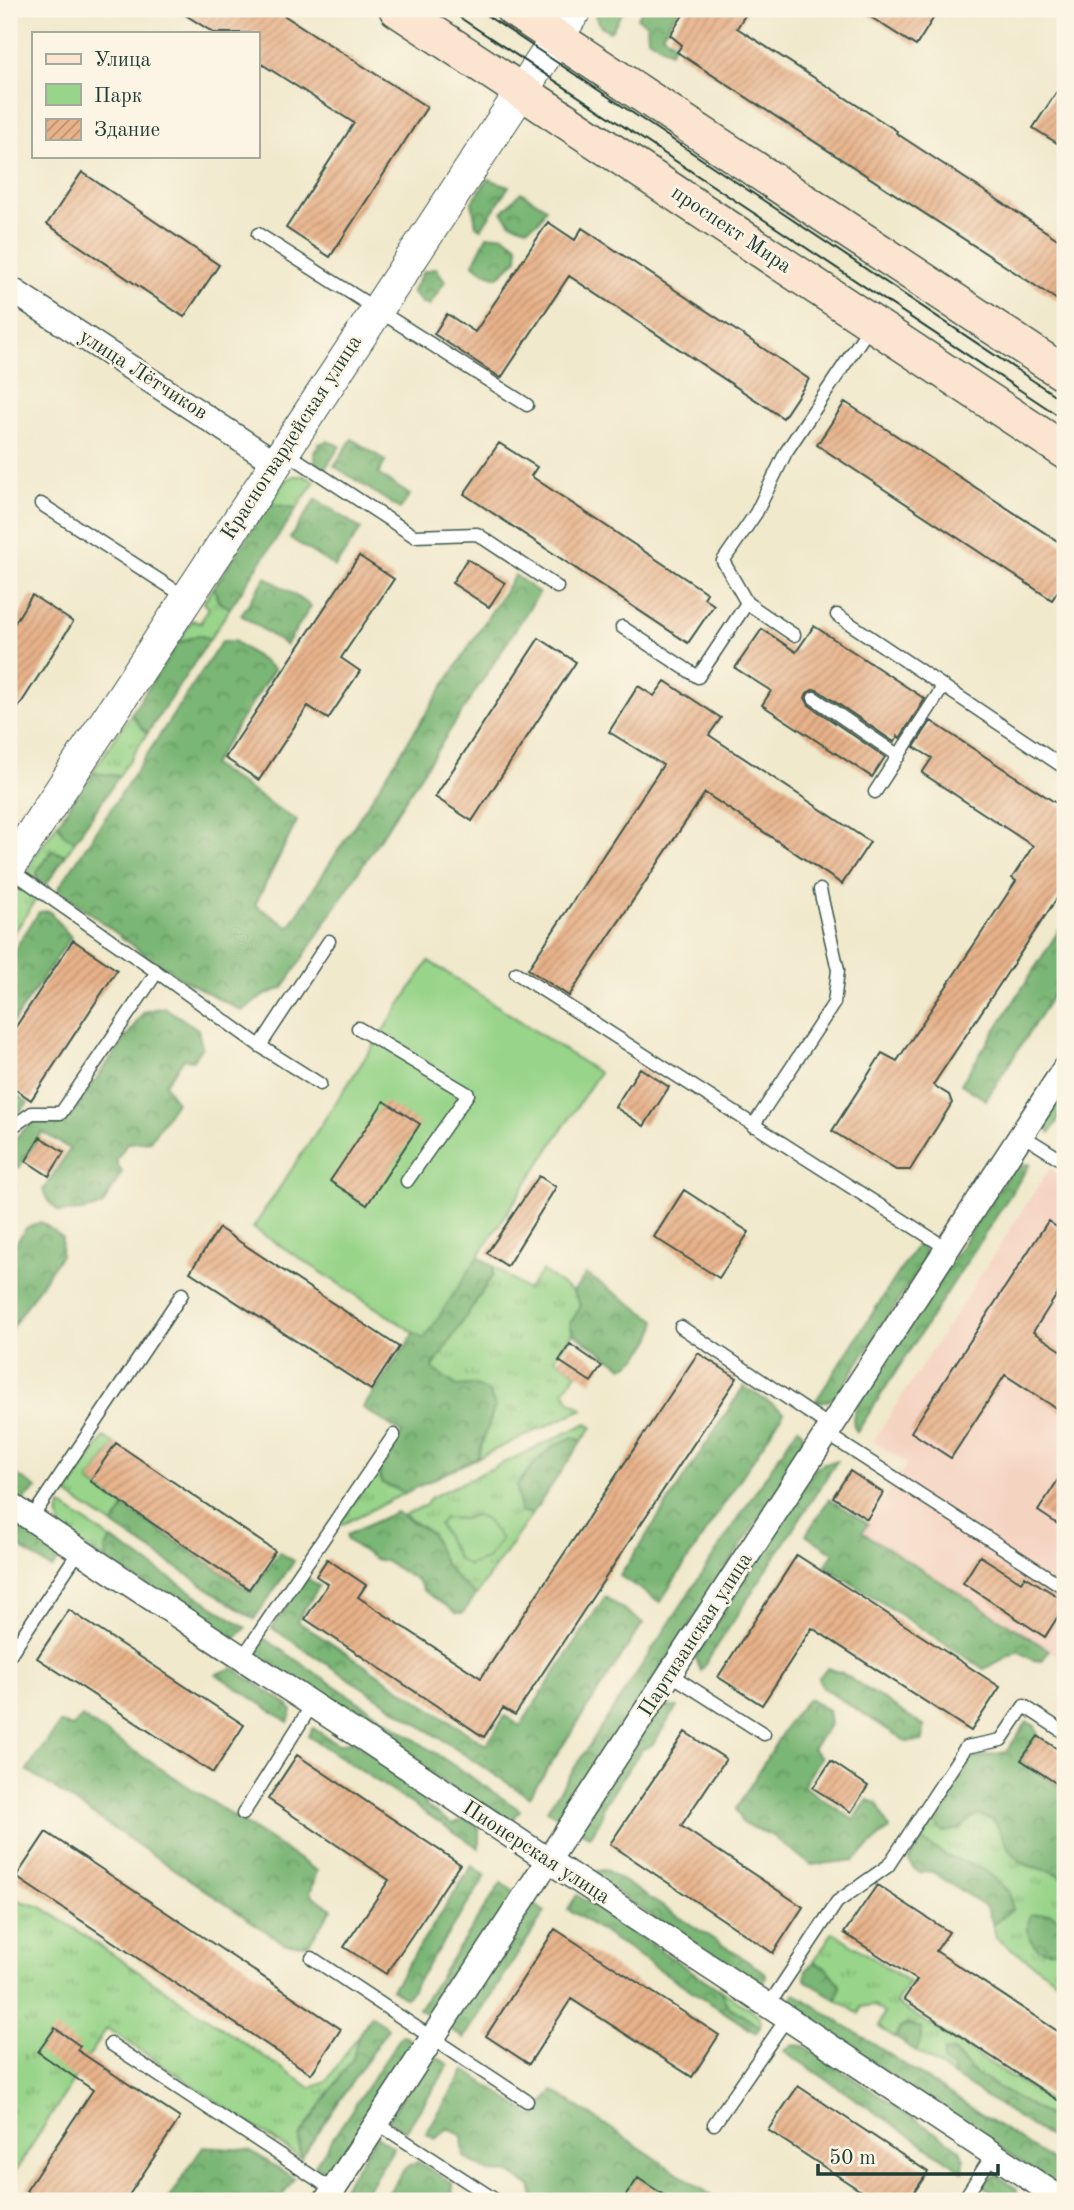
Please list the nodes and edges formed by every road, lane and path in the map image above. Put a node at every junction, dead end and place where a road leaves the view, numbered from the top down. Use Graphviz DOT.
graph roads {
  1 [pos="397,9"];
  2 [pos="513,9"];
  3 [pos="576,9"];
  4 [pos="557,37"];
  5 [pos="521,91"];
  6 [pos="258,234"];
  7 [pos="9,288"];
  8 [pos="377,310"];
  9 [pos="872,324"];
  10 [pos="1065,374"];
  11 [pos="527,405"];
  12 [pos="1065,451"];
  13 [pos="280,457"];
  14 [pos="41,504"];
  15 [pos="557,587"];
  16 [pos="187,598"];
  17 [pos="747,603"];
  18 [pos="837,614"];
  19 [pos="622,627"];
  20 [pos="794,635"];
  21 [pos="943,688"];
  22 [pos="814,698"];
  23 [pos="898,756"];
  24 [pos="1065,768"];
  25 [pos="875,792"];
  26 [pos="9,868"];
  27 [pos="820,890"];
  28 [pos="328,941"];
  29 [pos="157,972"];
  30 [pos="516,973"];
  31 [pos="358,1028"];
  32 [pos="260,1046"];
  33 [pos="1065,1068"];
  34 [pos="320,1084"];
  35 [pos="753,1126"];
  36 [pos="9,1129"];
  37 [pos="1022,1135"];
  38 [pos="1065,1162"];
  39 [pos="407,1181"];
  40 [pos="947,1249"];
  41 [pos="182,1294"];
  42 [pos="681,1327"];
  43 [pos="829,1431"];
  44 [pos="394,1435"];
  45 [pos="9,1504"];
  46 [pos="31,1519"];
  47 [pos="79,1551"];
  48 [pos="1065,1588"];
  49 [pos="9,1656"];
  50 [pos="242,1658"];
  51 [pos="670,1674"];
  52 [pos="312,1705"];
  53 [pos="1065,1733"];
  54 [pos="764,1734"];
  55 [pos="243,1814"];
  56 [pos="548,1860"];
  57 [pos="312,1958"];
  58 [pos="778,2012"];
  59 [pos="433,2038"];
  60 [pos="111,2044"];
  61 [pos="527,2101"];
  62 [pos="377,2123"];
  63 [pos="714,2123"];
  64 [pos="993,2154"];
  65 [pos="330,2196"];
  66 [pos="497,2201"];
  67 [pos="963,2201"];
  68 [pos="1064,2201"];
  1 -- 5 [label="main road, проспект Мира"];
  2 -- 4 [label="main road"];
  3 -- 4 [label="street, Красногвардейская улица"];
  4 -- 5 [label="street, Красногвардейская улица"];
  4 -- 10 [label="main road"];
  5 -- 8 [label="street, Красногвардейская улица"];
  5 -- 9 [label="main road, проспект Мира"];
  6 -- 8 [label="lane"];
  7 -- 13 [label="street, улица Лётчиков"];
  8 -- 11 [label="lane"];
  8 -- 13 [label="street, Красногвардейская улица"];
  9 -- 12 [label="main road, проспект Мира"];
  9 -- 17 [label="lane"];
  13 -- 15 [label="lane"];
  13 -- 16 [label="street, Красногвардейская улица"];
  14 -- 16 [label="lane"];
  16 -- 26 [label="street, Красногвардейская улица"];
  17 -- 19 [label="lane"];
  17 -- 20 [label="lane"];
  18 -- 21 [label="lane"];
  21 -- 23 [label="lane"];
  21 -- 24 [label="lane"];
  22 -- 23 [label="lane"];
  23 -- 25 [label="lane"];
  26 -- 29 [label="lane"];
  27 -- 35 [label="lane"];
  28 -- 32 [label="lane"];
  29 -- 32 [label="lane"];
  29 -- 36 [label="lane"];
  30 -- 35 [label="lane"];
  31 -- 39 [label="lane"];
  32 -- 34 [label="lane"];
  33 -- 37 [label="street, Партизанская улица"];
  35 -- 40 [label="lane"];
  37 -- 38 [label="lane"];
  37 -- 40 [label="street, Партизанская улица"];
  40 -- 43 [label="street, Партизанская улица"];
  41 -- 46 [label="lane"];
  42 -- 43 [label="lane"];
  43 -- 48 [label="lane"];
  43 -- 51 [label="street, Партизанская улица"];
  44 -- 50 [label="lane"];
  45 -- 46 [label="street, Пионерская улица"];
  46 -- 47 [label="street, Пионерская улица"];
  47 -- 49 [label="lane"];
  47 -- 50 [label="street, Пионерская улица"];
  50 -- 52 [label="street, Пионерская улица"];
  51 -- 54 [label="lane"];
  51 -- 56 [label="street, Партизанская улица"];
  52 -- 55 [label="lane"];
  52 -- 56 [label="street, Пионерская улица"];
  53 -- 58 [label="lane"];
  56 -- 58 [label="street, Пионерская улица"];
  56 -- 59 [label="street, Партизанская улица"];
  57 -- 59 [label="lane"];
  58 -- 63 [label="lane"];
  58 -- 64 [label="street, Пионерская улица"];
  59 -- 61 [label="lane"];
  59 -- 62 [label="street, Партизанская улица"];
  60 -- 65 [label="lane"];
  62 -- 65 [label="street, Партизанская улица"];
  62 -- 66 [label="lane"];
  64 -- 67 [label="lane"];
  64 -- 68 [label="street, Пионерская улица"];
}
